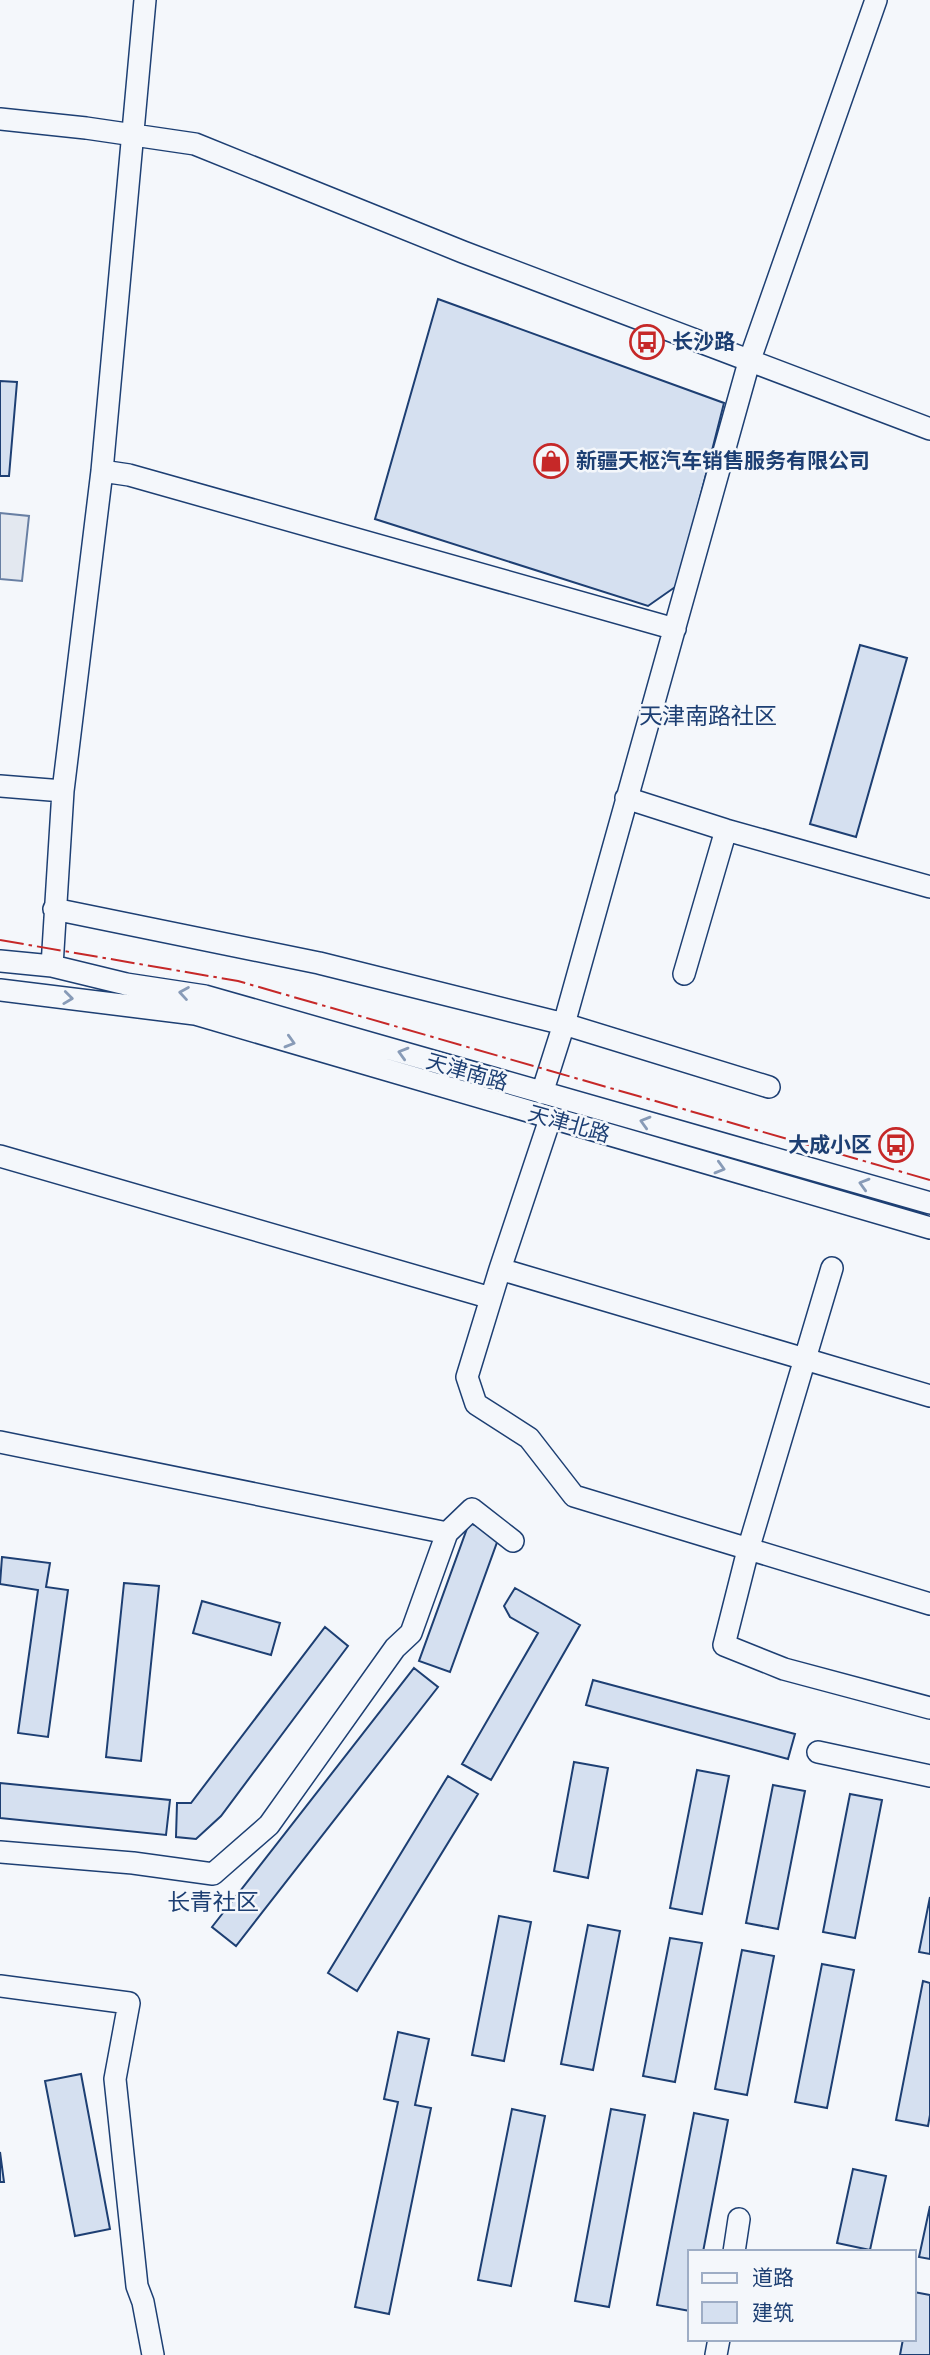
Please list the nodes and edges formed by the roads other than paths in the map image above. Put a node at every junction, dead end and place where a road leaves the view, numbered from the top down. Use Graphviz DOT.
graph roads {
  1 [pos="145,0"];
  2 [pos="876,0"];
  3 [pos="0,119"];
  4 [pos="134,137"];
  5 [pos="749,362"];
  6 [pos="930,429"];
  7 [pos="102,471"];
  8 [pos="675,629"];
  9 [pos="0,786"];
  10 [pos="63,791"];
  11 [pos="626,798"];
  12 [pos="726,830"];
  13 [pos="930,887"];
  14 [pos="54,909"];
  15 [pos="0,961"];
  16 [pos="52,965"];
  17 [pos="684,974"];
  18 [pos="0,990"];
  19 [pos="564,1024"];
  20 [pos="769,1087"];
  21 [pos="542,1093"];
  22 [pos="550,1119"];
  23 [pos="0,1156"];
  24 [pos="930,1203"];
  25 [pos="930,1228"];
  26 [pos="832,1268"];
  27 [pos="500,1269"];
  28 [pos="492,1298"];
  29 [pos="806,1359"];
  30 [pos="930,1396"];
  31 [pos="0,1442"];
  32 [pos="447,1533"];
  33 [pos="513,1541"];
  34 [pos="748,1550"];
  35 [pos="930,1604"];
  36 [pos="930,1708"];
  37 [pos="818,1752"];
  38 [pos="930,1776"];
  39 [pos="0,1852"];
  40 [pos="0,1986"];
  41 [pos="739,2219"];
  42 [pos="734,2250"];
  43 [pos="153,2355"];
  1 -- 4 [label="street"];
  2 -- 5 [label="street"];
  3 -- 4 [label="street"];
  4 -- 5 [label="street"];
  4 -- 7 [label="street"];
  5 -- 6 [label="street"];
  5 -- 8 [label="street"];
  7 -- 8 [label="street"];
  7 -- 10 [label="street"];
  8 -- 11 [label="street"];
  9 -- 10 [label="street"];
  10 -- 14 [label="street"];
  11 -- 12 [label="street"];
  11 -- 19 [label="street"];
  12 -- 13 [label="street"];
  12 -- 17 [label="street"];
  14 -- 16 [label="street"];
  14 -- 19 [label="street"];
  15 -- 16 [label="street, 天津南路"];
  21 -- 16 [label="street, 天津南路, one-way"];
  18 -- 22 [label="street, 天津北路, one-way"];
  19 -- 20 [label="street"];
  19 -- 21 [label="street"];
  24 -- 21 [label="street, 天津南路, one-way"];
  22 -- 25 [label="street, 天津北路, one-way"];
  22 -- 27 [label="street"];
  23 -- 28 [label="street"];
  26 -- 29 [label="street"];
  27 -- 28 [label="street"];
  27 -- 29 [label="street"];
  28 -- 34 [label="street"];
  29 -- 30 [label="street"];
  29 -- 34 [label="street"];
  31 -- 32 [label="street"];
  32 -- 33 [label="street"];
  32 -- 39 [label="street"];
  34 -- 35 [label="street"];
  34 -- 36 [label="street"];
  37 -- 38 [label="street"];
  40 -- 43 [label="street"];
  41 -- 42 [label="street"];
}
